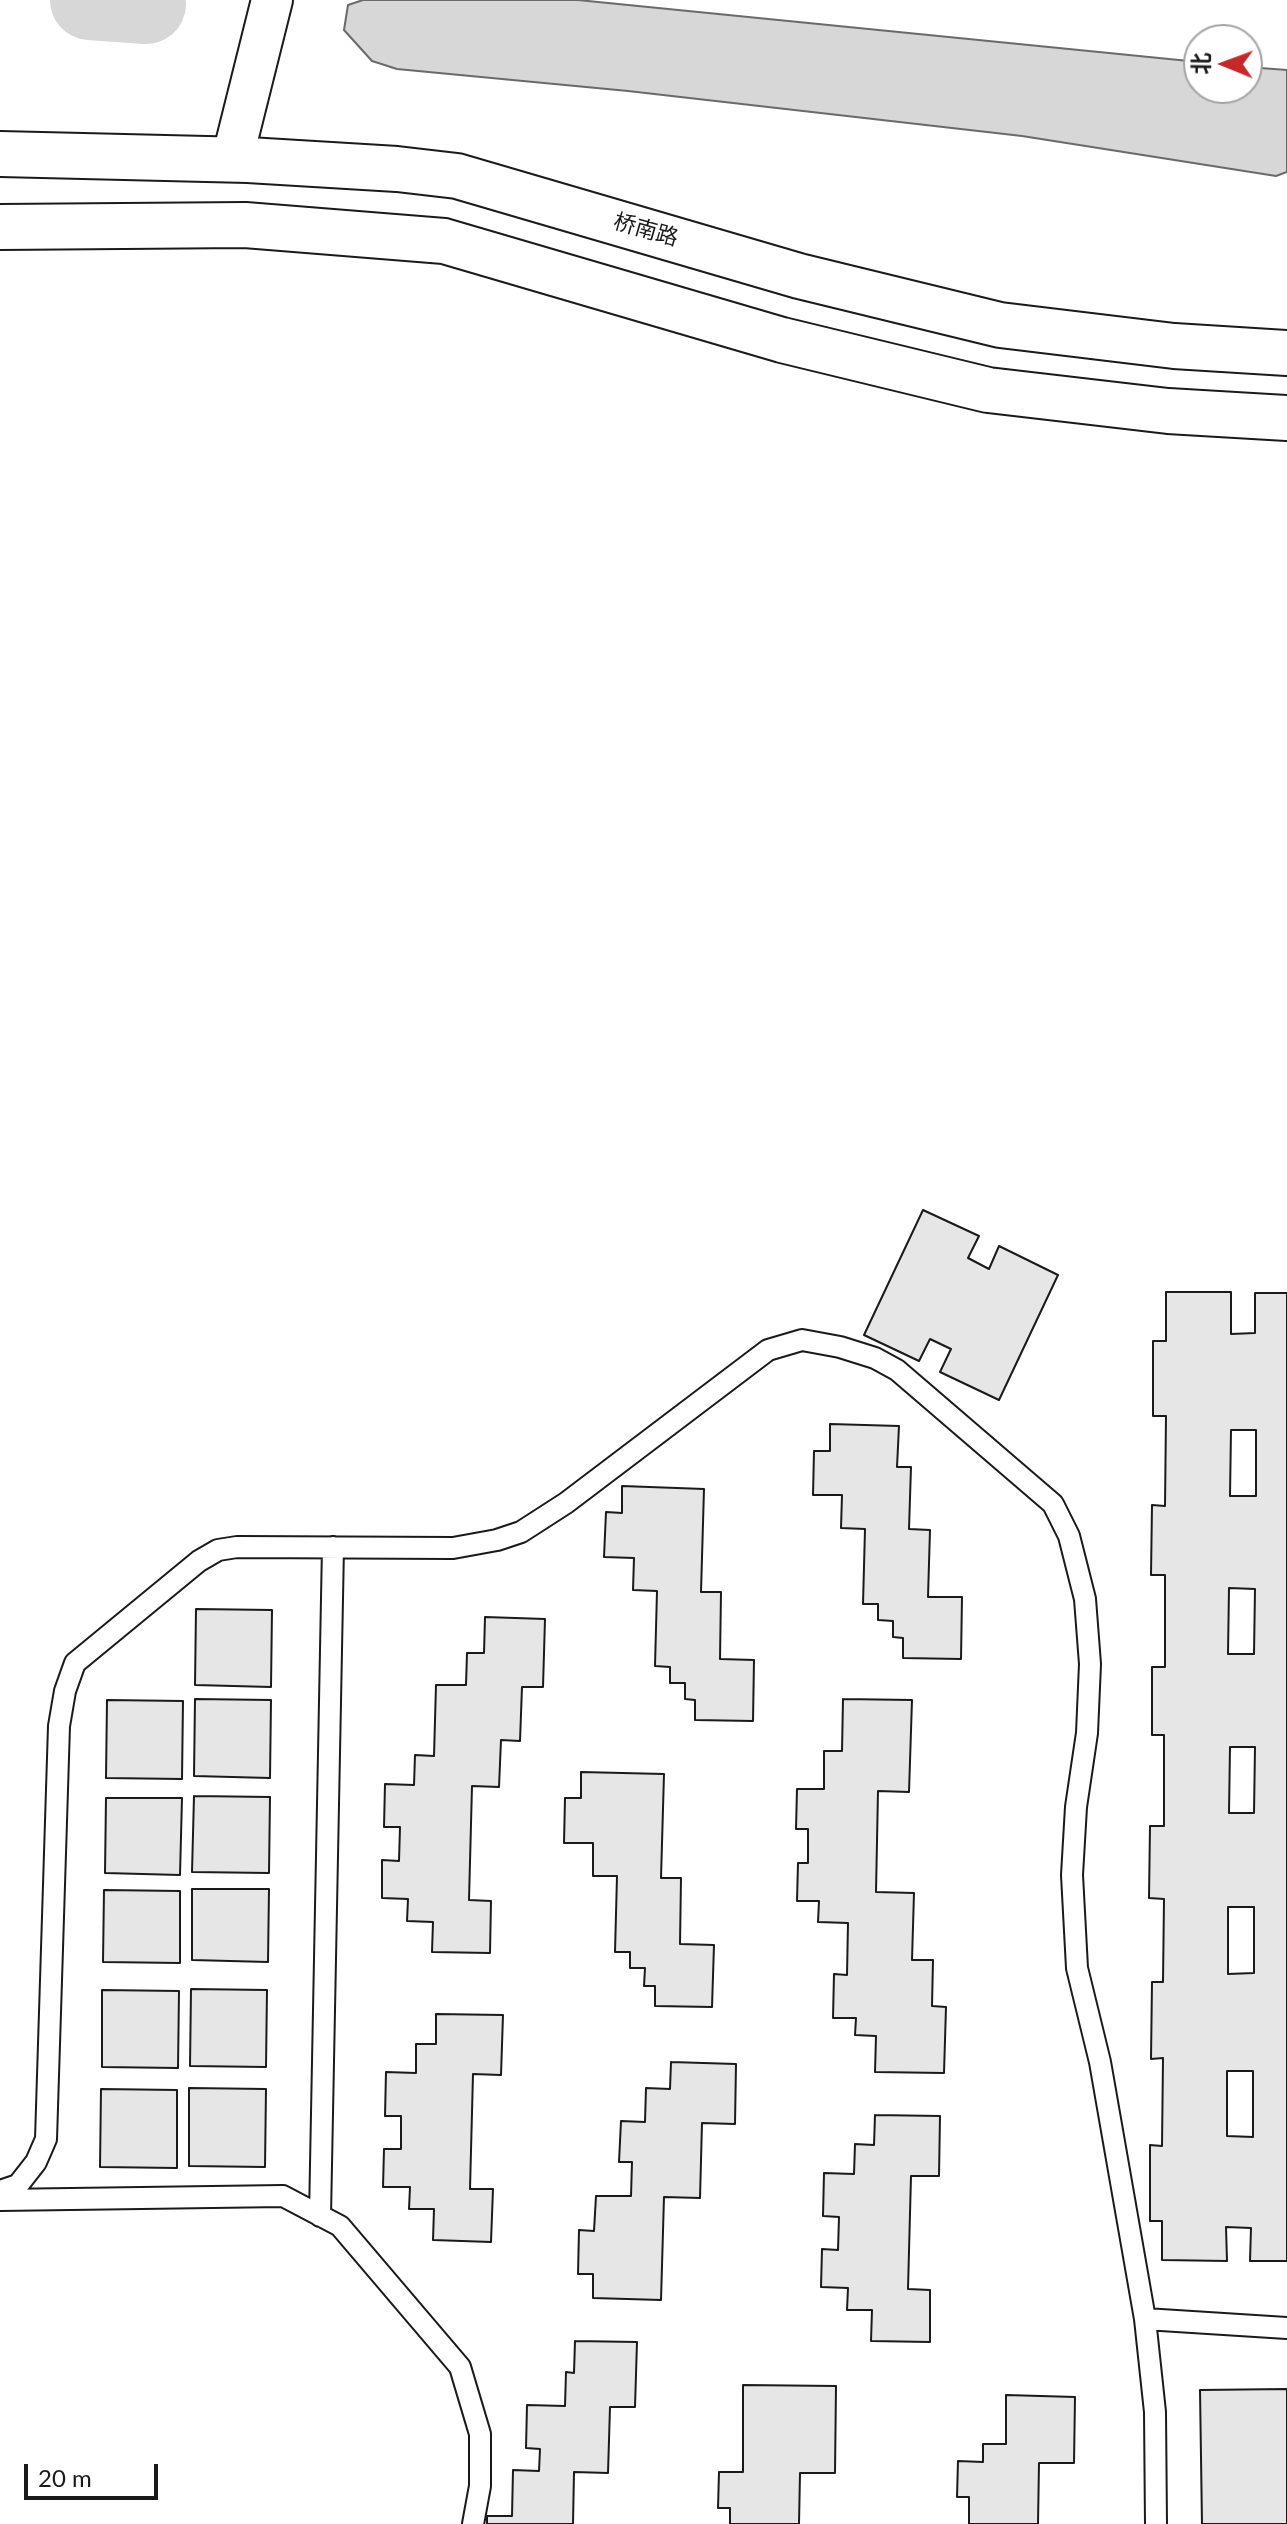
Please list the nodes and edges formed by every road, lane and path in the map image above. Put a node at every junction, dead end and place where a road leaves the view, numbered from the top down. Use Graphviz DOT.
graph roads {
  1 [pos="272,0"];
  2 [pos="0,154"];
  3 [pos="232,160"];
  4 [pos="0,227"];
  5 [pos="1287,353"];
  6 [pos="1287,418"];
  7 [pos="333,1547"];
  8 [pos="0,2191"];
  9 [pos="0,2200"];
  10 [pos="320,2216"];
  11 [pos="1145,2319"];
  12 [pos="1287,2328"];
  13 [pos="473,2524"];
  14 [pos="1156,2524"];
  1 -- 3 [label="street"];
  2 -- 3 [label="main road, 桥南路"];
  3 -- 5 [label="main road, 桥南路"];
  4 -- 6 [label="main road"];
  7 -- 8 [label="lane"];
  7 -- 10 [label="lane"];
  7 -- 11 [label="lane"];
  9 -- 10 [label="lane"];
  10 -- 13 [label="lane"];
  11 -- 12 [label="lane"];
  11 -- 14 [label="lane"];
}
